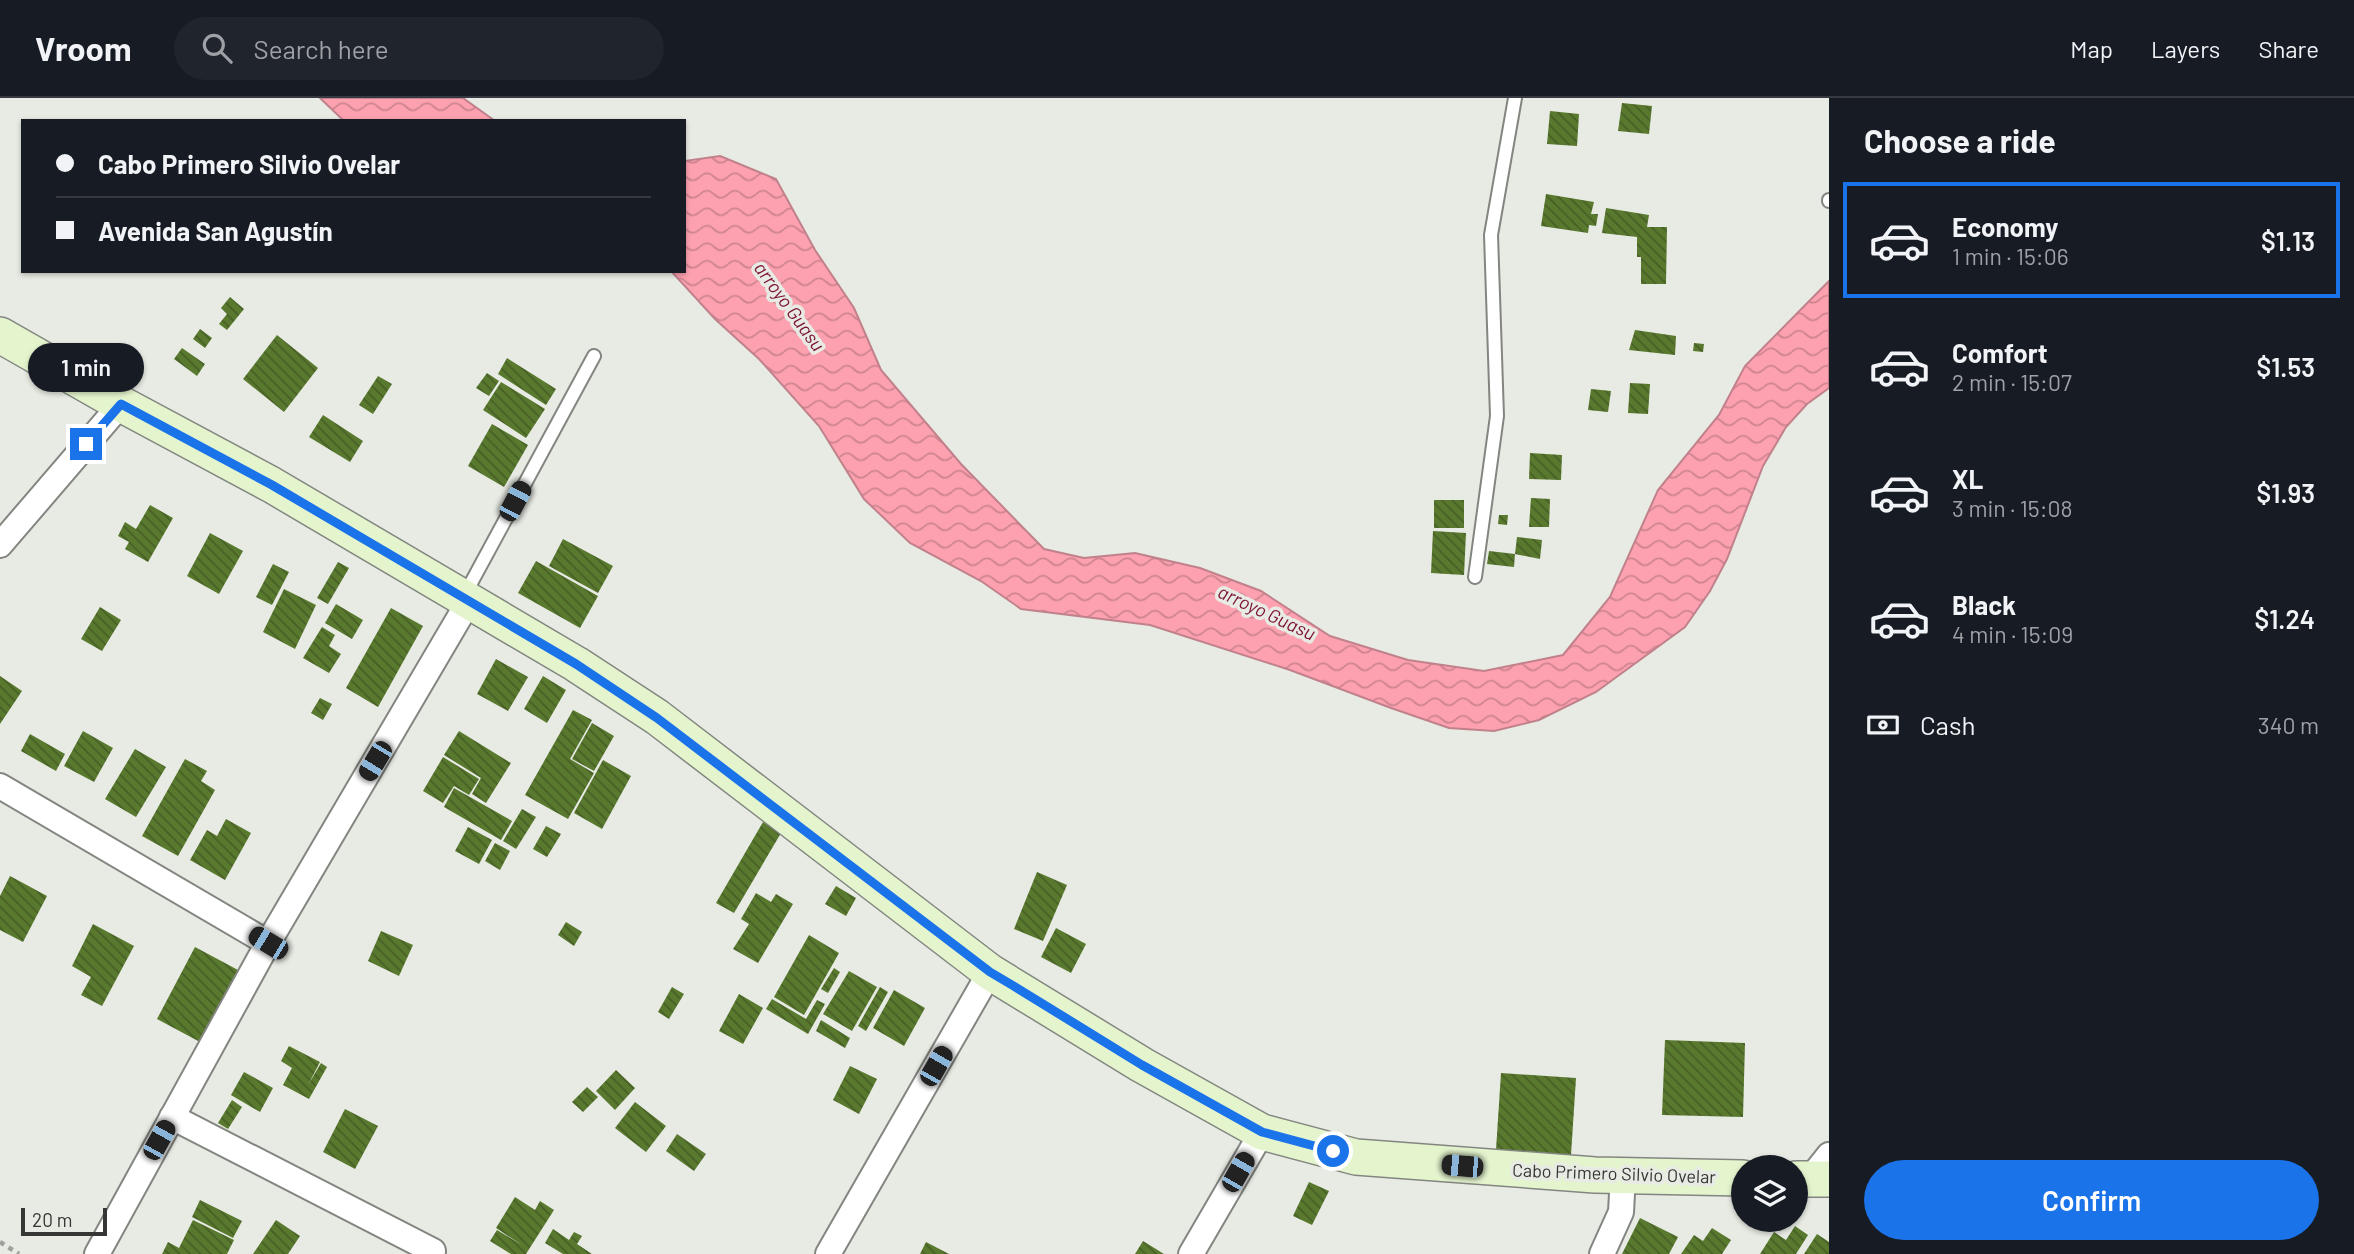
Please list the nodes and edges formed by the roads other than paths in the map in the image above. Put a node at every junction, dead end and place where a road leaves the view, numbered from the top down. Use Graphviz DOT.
graph roads {
  1 [pos="1515,98"];
  2 [pos="2,340"];
  3 [pos="594,356"];
  4 [pos="121,404"];
  5 [pos="0,545"];
  6 [pos="1475,576"];
  7 [pos="466,599"];
  8 [pos="0,786"];
  9 [pos="268,943"];
  10 [pos="990,972"];
  11 [pos="172,1117"];
  12 [pos="1262,1132"];
  13 [pos="1623,1175"];
  14 [pos="1731,1178"];
  15 [pos="433,1251"];
  16 [pos="97,1254"];
  17 [pos="828,1254"];
  18 [pos="1191,1254"];
  19 [pos="1602,1254"];
  1 -- 6 [label="lane"];
  2 -- 4 [label="main road, Cabo Primero Silvio Ovelar"];
  3 -- 7 [label="lane"];
  4 -- 5 [label="street"];
  4 -- 7 [label="main road, Cabo Primero Silvio Ovelar"];
  7 -- 9 [label="street"];
  7 -- 10 [label="main road, Cabo Primero Silvio Ovelar"];
  8 -- 9 [label="street"];
  9 -- 11 [label="street"];
  10 -- 12 [label="main road, Cabo Primero Silvio Ovelar"];
  10 -- 17 [label="street"];
  11 -- 15 [label="street"];
  11 -- 16 [label="street"];
  12 -- 13 [label="main road, Cabo Primero Silvio Ovelar"];
  12 -- 18 [label="street"];
  13 -- 14 [label="main road, Cabo Primero Silvio Ovelar"];
  13 -- 19 [label="street"];
}
